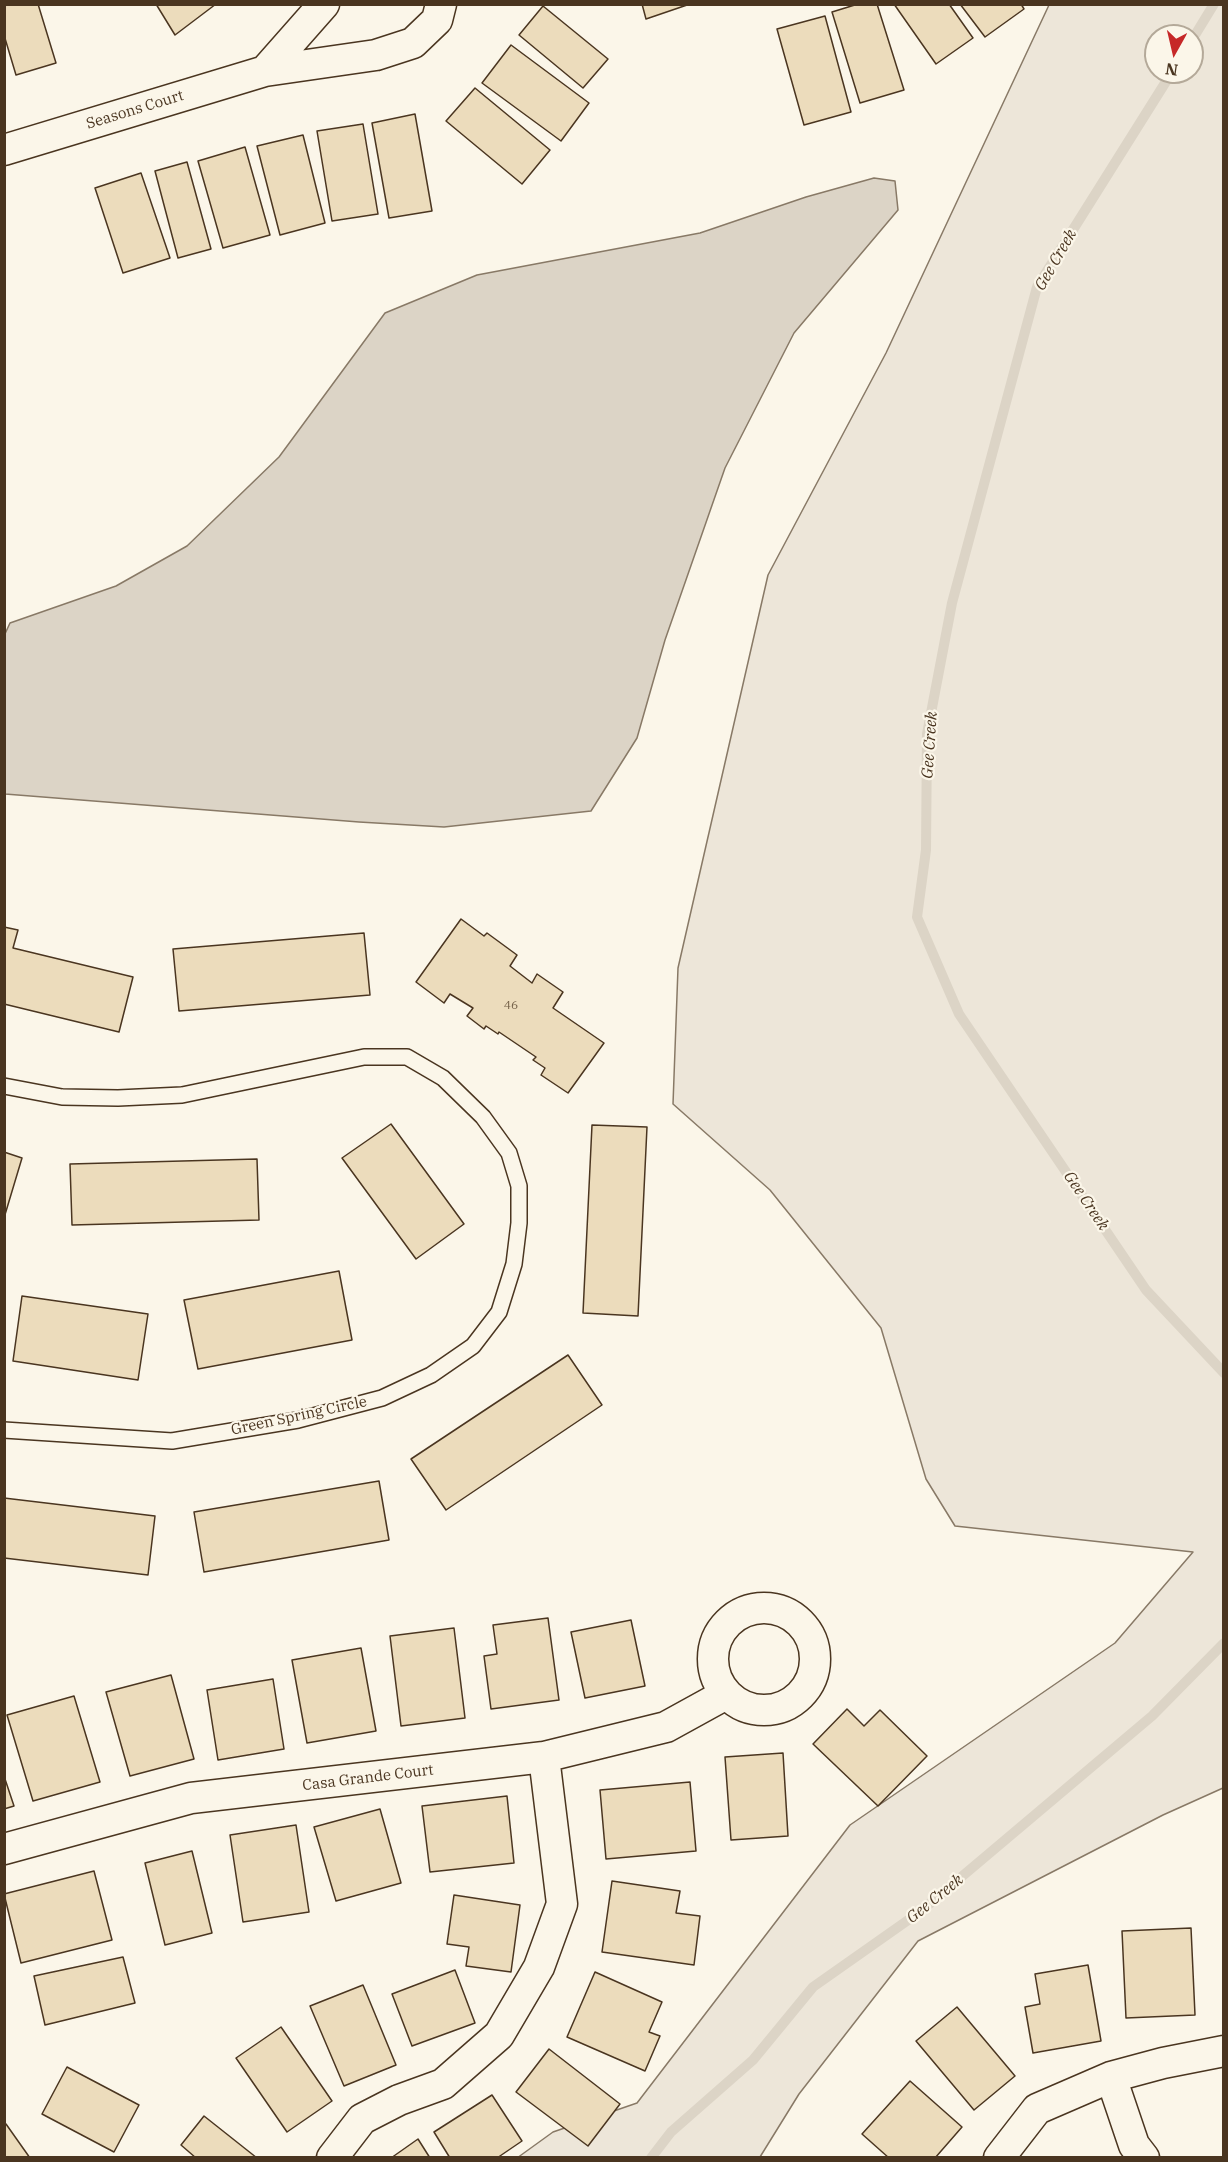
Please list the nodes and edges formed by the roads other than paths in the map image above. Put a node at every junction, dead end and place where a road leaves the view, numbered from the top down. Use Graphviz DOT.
graph roads {
  1 [pos="324,4"];
  2 [pos="441,4"];
  3 [pos="265,71"];
  4 [pos="4,150"];
  5 [pos="4,1086"];
  6 [pos="4,1430"];
  7 [pos="726,1694"];
  8 [pos="544,1757"];
  9 [pos="4,1849"];
  10 [pos="1224,2050"];
  11 [pos="1112,2077"];
  12 [pos="332,2157"];
  13 [pos="999,2157"];
  14 [pos="1144,2157"];
  1 -- 3 [label="street"];
  2 -- 3 [label="street, Seasons Court"];
  3 -- 4 [label="street, Seasons Court"];
  5 -- 6 [label="lane, Green Spring Circle"];
  7 -- 8 [label="street, Casa Grande Court"];
  8 -- 9 [label="street, Casa Grande Court"];
  8 -- 12 [label="street"];
  10 -- 11 [label="street"];
  11 -- 13 [label="street"];
  11 -- 14 [label="street"];
}
